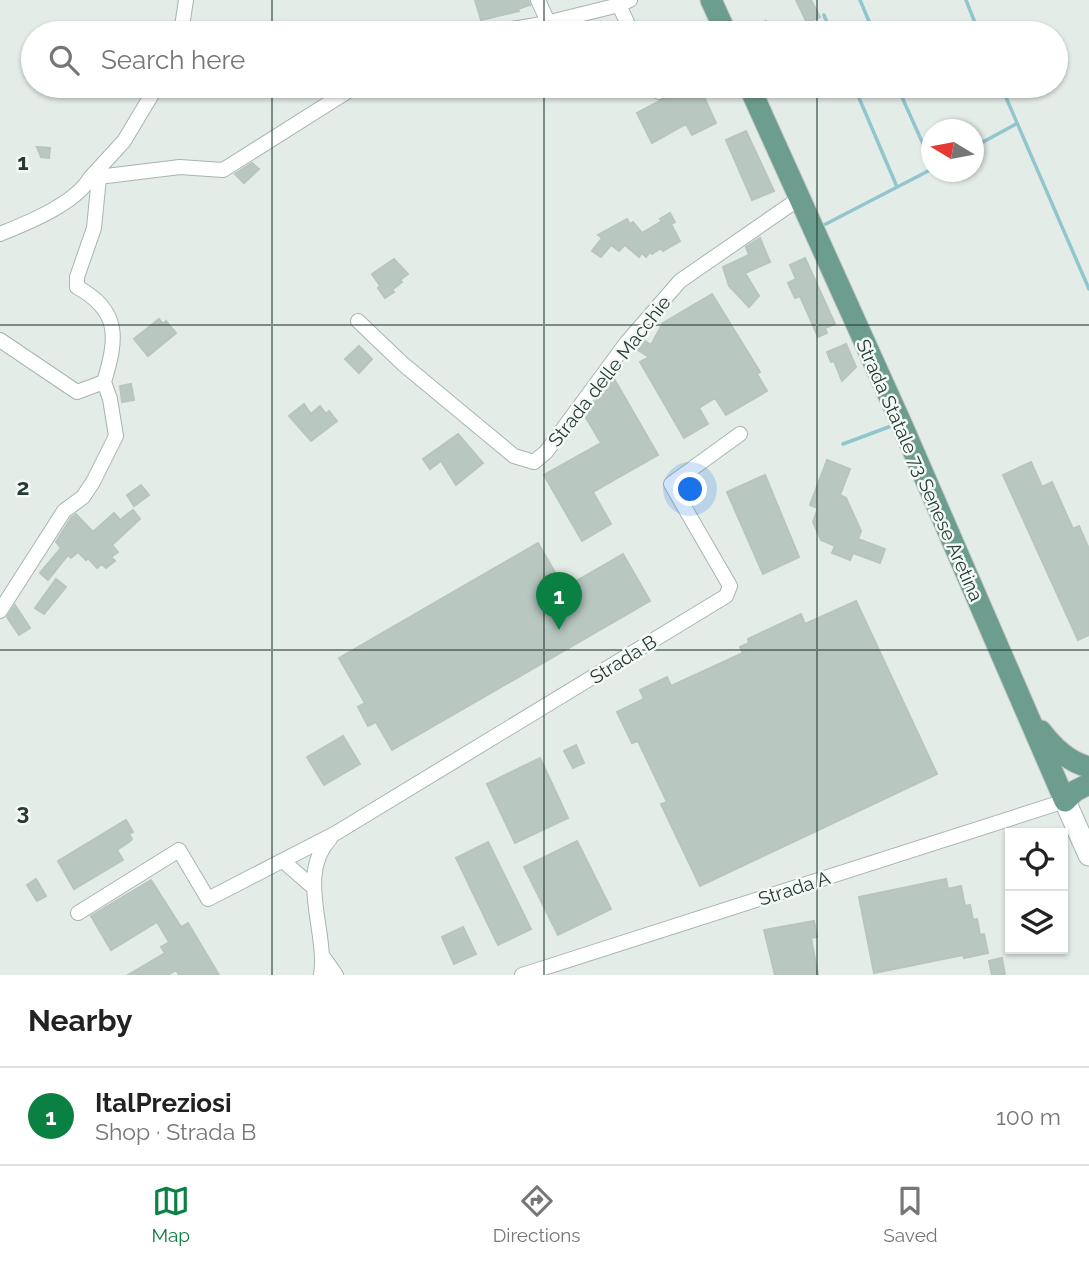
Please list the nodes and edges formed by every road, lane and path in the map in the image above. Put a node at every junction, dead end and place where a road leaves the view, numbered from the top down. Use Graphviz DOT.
graph roads {
  1 [pos="186,0"];
  2 [pos="538,0"];
  3 [pos="711,0"];
  4 [pos="624,3"];
  5 [pos="183,21"];
  6 [pos="548,21"];
  7 [pos="552,21"];
  8 [pos="629,21"];
  9 [pos="721,21"];
  10 [pos="150,98"];
  11 [pos="337,98"];
  12 [pos="754,98"];
  13 [pos="94,178"];
  14 [pos="800,198"];
  15 [pos="0,233"];
  16 [pos="358,321"];
  17 [pos="0,340"];
  18 [pos="104,382"];
  19 [pos="740,433"];
  20 [pos="0,611"];
  21 [pos="1017,690"];
  22 [pos="1089,766"];
  23 [pos="1089,783"];
  24 [pos="1089,800"];
  25 [pos="1065,801"];
  26 [pos="336,832"];
  27 [pos="1089,855"];
  28 [pos="283,861"];
  29 [pos="313,887"];
  30 [pos="78,913"];
  31 [pos="324,958"];
  32 [pos="321,975"];
  33 [pos="336,975"];
  34 [pos="522,975"];
  1 -- 5 [label="street"];
  2 -- 6 [label="street"];
  3 -- 9 [label="main road"];
  4 -- 7 [label="street"];
  4 -- 8 [label="street"];
  10 -- 13 [label="street"];
  11 -- 13 [label="street"];
  12 -- 14 [label="main road, Strada Statale 73 Senese Aretina"];
  13 -- 15 [label="street"];
  13 -- 18 [label="street"];
  14 -- 16 [label="street, Strada delle Macchie"];
  14 -- 21 [label="main road, Strada Statale 73 Senese Aretina"];
  17 -- 18 [label="street"];
  18 -- 20 [label="street"];
  19 -- 26 [label="street, Strada B"];
  21 -- 22 [label="main road"];
  21 -- 25 [label="main road, Strada Statale 73 Senese Aretina"];
  23 -- 25 [label="main road"];
  24 -- 25 [label="main road"];
  25 -- 27 [label="main road, Strada Statale 73 Senese Aretina"];
  25 -- 34 [label="street, Strada A"];
  26 -- 28 [label="street, Strada B"];
  26 -- 29 [label="street, Strada B"];
  28 -- 29 [label="street"];
  28 -- 30 [label="street, Strada B"];
  29 -- 31 [label="street, Strada B"];
  31 -- 32 [label="street, Strada B"];
  31 -- 33 [label="street, Strada B"];
}
